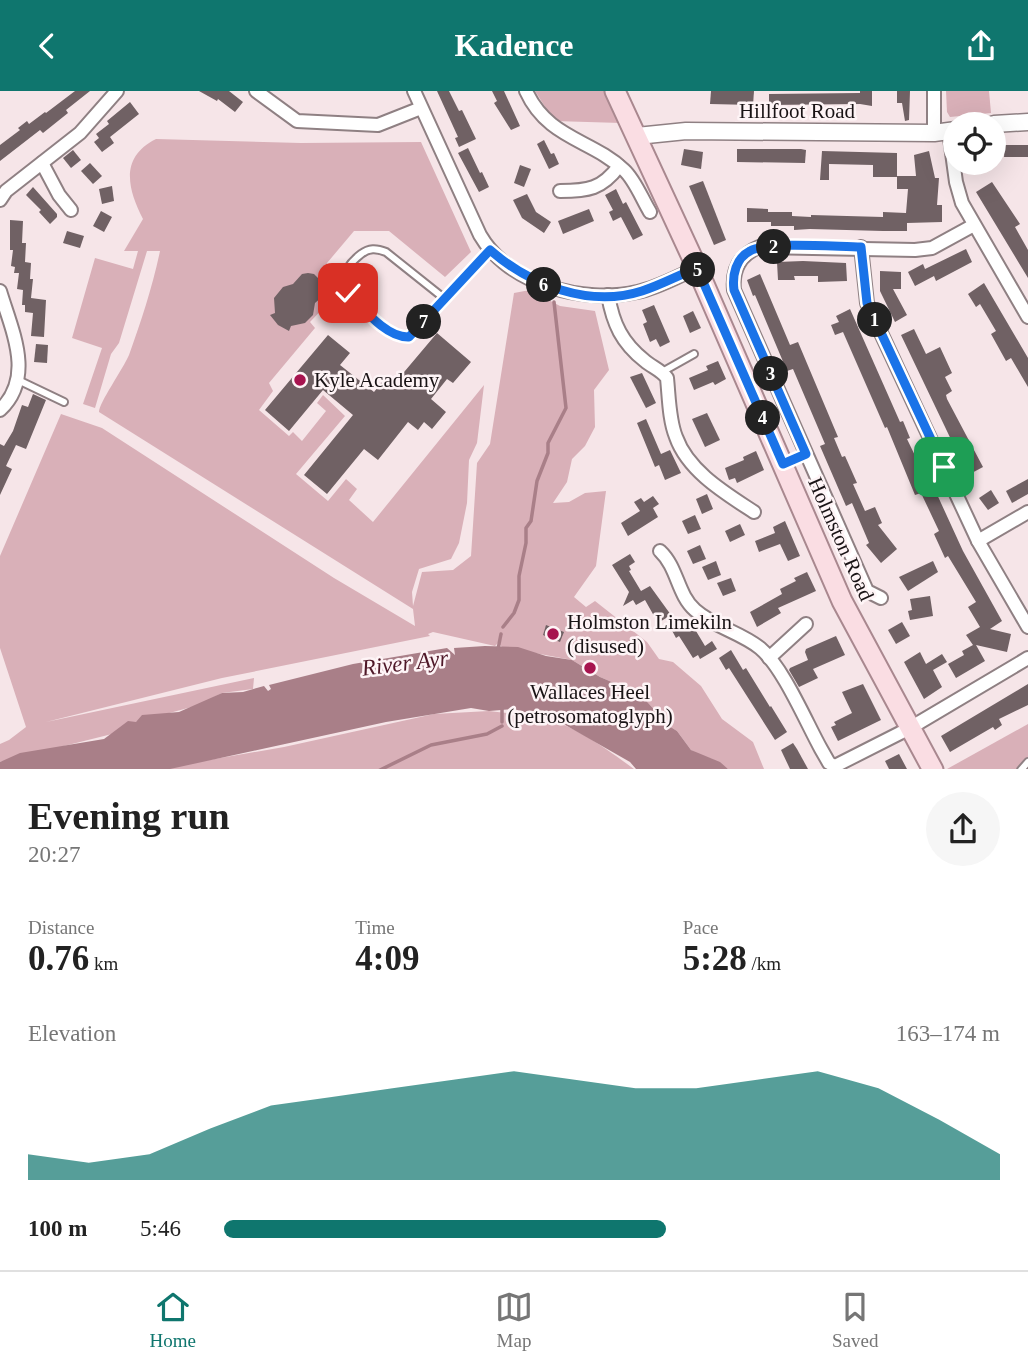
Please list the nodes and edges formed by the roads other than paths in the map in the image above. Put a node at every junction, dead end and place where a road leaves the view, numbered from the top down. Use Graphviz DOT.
graph roads {
  1 [pos="117,91"];
  2 [pos="414,91"];
  3 [pos="526,91"];
  4 [pos="615,91"];
  5 [pos="934,91"];
  6 [pos="260,92"];
  7 [pos="421,108"];
  8 [pos="943,121"];
  9 [pos="1028,122"];
  10 [pos="1006,123"];
  11 [pos="943,131"];
  12 [pos="637,136"];
  13 [pos="42,163"];
  14 [pos="619,166"];
  15 [pos="955,175"];
  16 [pos="560,191"];
  17 [pos="0,200"];
  18 [pos="71,210"];
  19 [pos="650,212"];
  20 [pos="974,225"];
  21 [pos="861,247"];
  22 [pos="490,250"];
  23 [pos="697,268"];
  24 [pos="0,291"];
  25 [pos="608,295"];
  26 [pos="445,299"];
  27 [pos="1028,317"];
  28 [pos="694,354"];
  29 [pos="662,372"];
  30 [pos="18,380"];
  31 [pos="64,402"];
  32 [pos="0,410"];
  33 [pos="806,454"];
  34 [pos="783,464"];
  35 [pos="754,512"];
  36 [pos="1028,512"];
  37 [pos="978,541"];
  38 [pos="660,551"];
  39 [pos="881,598"];
  40 [pos="806,624"];
  41 [pos="1028,627"];
  42 [pos="769,658"];
  43 [pos="1028,658"];
  44 [pos="910,728"];
  45 [pos="1028,762"];
  46 [pos="933,769"];
  47 [pos="1021,769"];
  1 -- 13 [label="street"];
  2 -- 7 [label="street"];
  3 -- 14 [label="street"];
  4 -- 12 [label="main road, Holmston Road"];
  5 -- 8 [label="street"];
  6 -- 7 [label="street"];
  7 -- 22 [label="street"];
  9 -- 10 [label="street"];
  11 -- 12 [label="street, Hillfoot Road"];
  12 -- 23 [label="main road, Holmston Road"];
  13 -- 17 [label="street"];
  13 -- 18 [label="street"];
  14 -- 16 [label="street"];
  14 -- 19 [label="street"];
  15 -- 20 [label="street"];
  20 -- 21 [label="street"];
  20 -- 27 [label="street"];
  21 -- 33 [label="street, Holmston Road"];
  21 -- 37 [label="street"];
  22 -- 25 [label="street"];
  22 -- 26 [label="lane"];
  23 -- 25 [label="street"];
  23 -- 34 [label="main road, Holmston Road"];
  24 -- 30 [label="street"];
  25 -- 29 [label="street"];
  26 -- 26 [label="lane"];
  28 -- 29 [label="lane"];
  29 -- 35 [label="street"];
  30 -- 31 [label="lane"];
  30 -- 32 [label="street"];
  33 -- 34 [label="street"];
  33 -- 39 [label="street, Holmston Road"];
  34 -- 44 [label="main road, Holmston Road"];
  36 -- 37 [label="street"];
  37 -- 41 [label="street"];
  38 -- 42 [label="street"];
  40 -- 42 [label="street"];
  42 -- 44 [label="street"];
  43 -- 44 [label="street"];
  44 -- 46 [label="main road, Holmston Road"];
  45 -- 47 [label="lane"];
}
